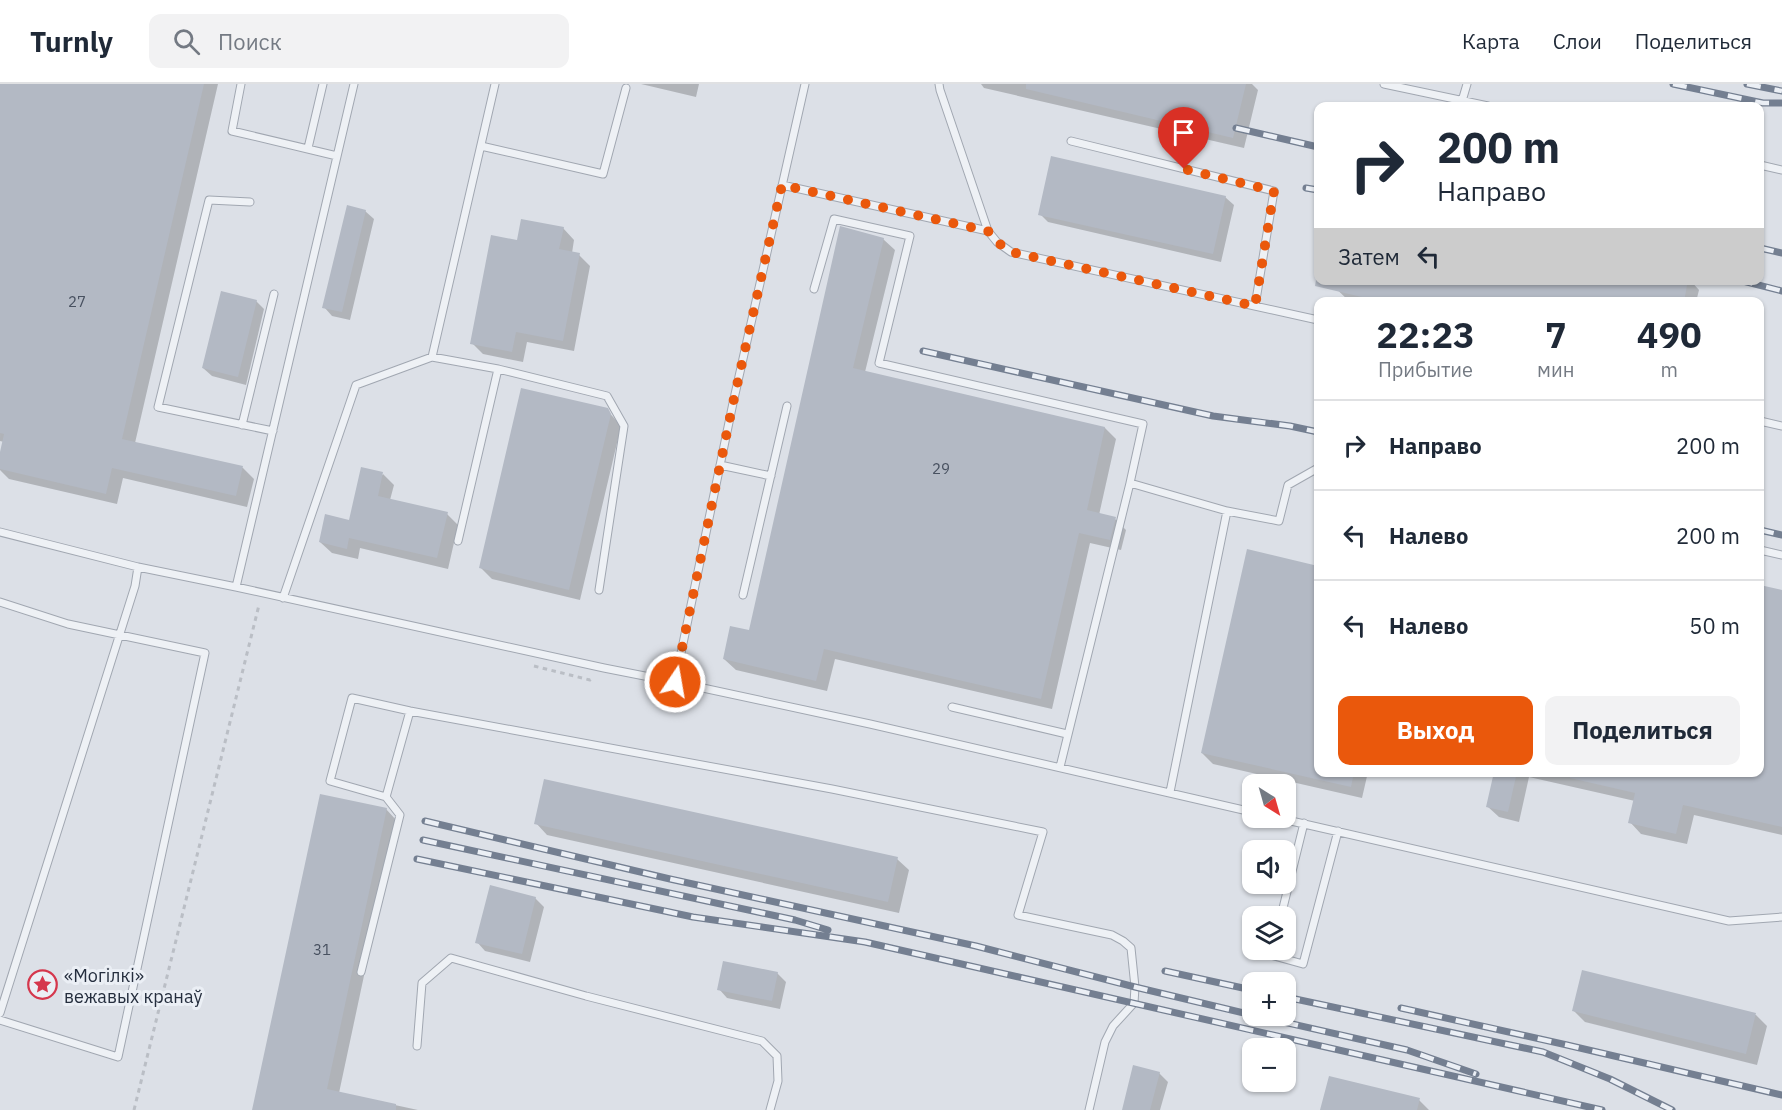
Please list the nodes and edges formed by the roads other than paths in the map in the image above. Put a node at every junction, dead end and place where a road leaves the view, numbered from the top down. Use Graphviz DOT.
graph roads {
  1 [pos="241,84"];
  2 [pos="323,84"];
  3 [pos="354,84"];
  4 [pos="495,84"];
  5 [pos="805,84"];
  6 [pos="939,84"];
  7 [pos="1384,84"];
  8 [pos="1467,84"];
  9 [pos="626,88"];
  10 [pos="1462,101"];
  11 [pos="1467,102"];
  12 [pos="1071,141"];
  13 [pos="481,146"];
  14 [pos="308,148"];
  15 [pos="337,156"];
  16 [pos="1764,166"];
  17 [pos="1782,170"];
  18 [pos="782,185"];
  19 [pos="249,202"];
  20 [pos="988,231"];
  21 [pos="814,289"];
  22 [pos="274,294"];
  23 [pos="1255,306"];
  24 [pos="1314,319"];
  25 [pos="432,357"];
  26 [pos="498,369"];
  27 [pos="788,406"];
  28 [pos="1764,422"];
  29 [pos="243,425"];
  30 [pos="1782,426"];
  31 [pos="273,431"];
  32 [pos="720,465"];
  33 [pos="1314,470"];
  34 [pos="771,476"];
  35 [pos="1130,483"];
  36 [pos="1227,511"];
  37 [pos="0,532"];
  38 [pos="458,541"];
  39 [pos="1764,551"];
  40 [pos="1782,555"];
  41 [pos="138,567"];
  42 [pos="236,587"];
  43 [pos="599,590"];
  44 [pos="743,595"];
  45 [pos="284,598"];
  46 [pos="0,602"];
  47 [pos="120,635"];
  48 [pos="675,682"];
  49 [pos="952,707"];
  50 [pos="410,711"];
  51 [pos="1067,735"];
  52 [pos="1060,767"];
  53 [pos="1170,792"];
  54 [pos="386,797"];
  55 [pos="1242,810"];
  56 [pos="1296,821"];
  57 [pos="1304,823"];
  58 [pos="1338,831"];
  59 [pos="1283,906"];
  60 [pos="1782,917"];
  61 [pos="1289,960"];
  62 [pos="361,972"];
  63 [pos="0,1013"];
  64 [pos="0,1020"];
  65 [pos="417,1046"];
  66 [pos="770,1110"];
  67 [pos="1089,1110"];
  1 -- 14 [label="lane"];
  2 -- 14 [label="lane"];
  3 -- 15 [label="lane"];
  4 -- 13 [label="lane"];
  5 -- 18 [label="lane"];
  6 -- 20 [label="lane"];
  7 -- 10 [label="lane"];
  8 -- 10 [label="lane"];
  9 -- 13 [label="lane"];
  10 -- 11 [label="lane"];
  12 -- 23 [label="lane"];
  13 -- 25 [label="lane"];
  14 -- 15 [label="lane"];
  15 -- 31 [label="lane"];
  16 -- 17 [label="lane"];
  18 -- 20 [label="lane"];
  18 -- 32 [label="lane"];
  19 -- 29 [label="lane"];
  20 -- 23 [label="lane"];
  21 -- 35 [label="lane"];
  22 -- 29 [label="lane"];
  23 -- 24 [label="lane"];
  25 -- 26 [label="lane"];
  25 -- 45 [label="lane"];
  26 -- 38 [label="lane"];
  26 -- 43 [label="lane"];
  27 -- 34 [label="lane"];
  28 -- 30 [label="lane"];
  29 -- 31 [label="lane"];
  31 -- 42 [label="lane"];
  32 -- 34 [label="lane"];
  32 -- 48 [label="lane"];
  33 -- 36 [label="lane"];
  34 -- 44 [label="lane"];
  35 -- 36 [label="lane"];
  35 -- 51 [label="lane"];
  36 -- 53 [label="lane"];
  37 -- 41 [label="lane"];
  39 -- 40 [label="lane"];
  41 -- 42 [label="lane"];
  41 -- 47 [label="lane"];
  42 -- 45 [label="lane"];
  45 -- 48 [label="lane"];
  46 -- 47 [label="lane"];
  47 -- 63 [label="lane"];
  47 -- 64 [label="lane"];
  48 -- 52 [label="lane"];
  49 -- 51 [label="lane"];
  50 -- 54 [label="lane"];
  50 -- 54 [label="lane"];
  50 -- 67 [label="lane"];
  51 -- 52 [label="lane"];
  52 -- 53 [label="lane"];
  53 -- 55 [label="lane"];
  54 -- 62 [label="lane"];
  56 -- 57 [label="lane"];
  57 -- 58 [label="lane"];
  57 -- 59 [label="lane"];
  58 -- 60 [label="lane"];
  58 -- 61 [label="lane"];
  65 -- 66 [label="lane"];
}
